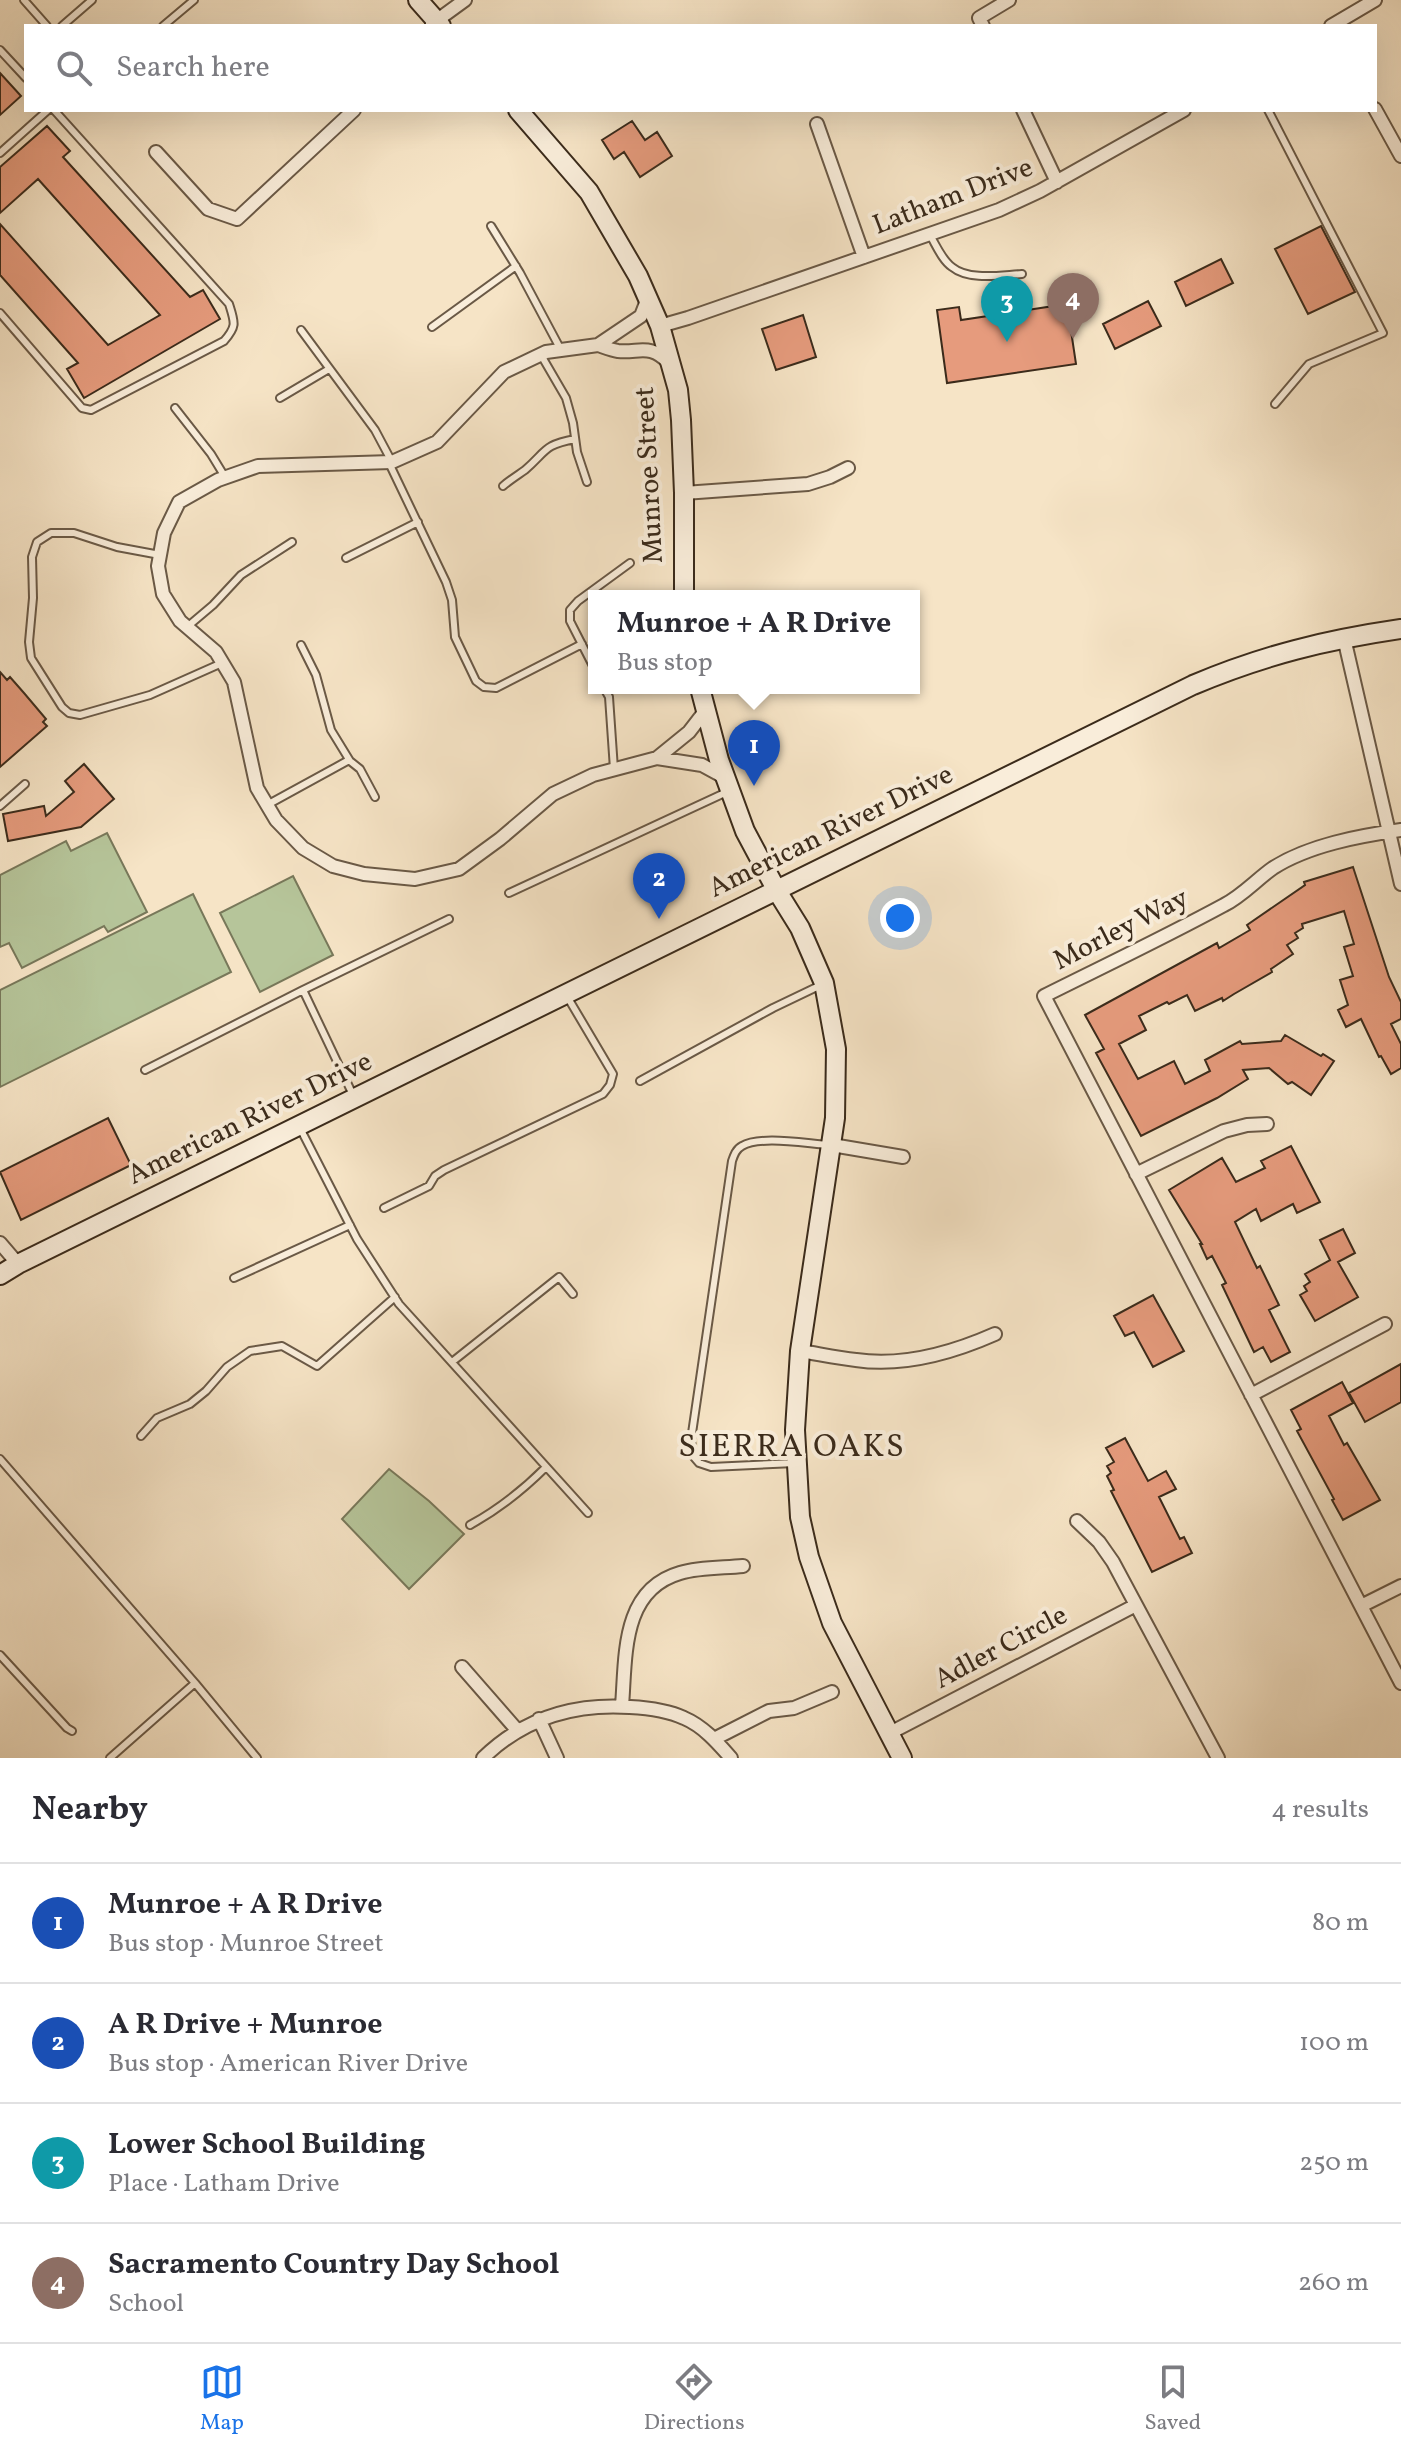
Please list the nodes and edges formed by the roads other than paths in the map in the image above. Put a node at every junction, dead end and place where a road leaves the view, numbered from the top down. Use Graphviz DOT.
graph roads {
  1 [pos="24,0"];
  2 [pos="92,0"];
  3 [pos="194,0"];
  4 [pos="418,0"];
  5 [pos="465,0"];
  6 [pos="1009,0"];
  7 [pos="1375,0"];
  8 [pos="45,24"];
  9 [pos="64,24"];
  10 [pos="165,24"];
  11 [pos="435,24"];
  12 [pos="982,24"];
  13 [pos="1334,24"];
  14 [pos="0,50"];
  15 [pos="24,76"];
  16 [pos="46,112"];
  17 [pos="56,112"];
  18 [pos="352,112"];
  19 [pos="520,112"];
  20 [pos="1024,112"];
  21 [pos="1180,112"];
  22 [pos="1269,112"];
  23 [pos="1377,112"];
  24 [pos="817,124"];
  25 [pos="156,152"];
  26 [pos="0,153"];
  27 [pos="1401,156"];
  28 [pos="1057,182"];
  29 [pos="491,226"];
  30 [pos="930,235"];
  31 [pos="864,257"];
  32 [pos="516,266"];
  33 [pos="1022,274"];
  34 [pos="648,298"];
  35 [pos="0,313"];
  36 [pos="660,326"];
  37 [pos="432,327"];
  38 [pos="301,330"];
  39 [pos="598,345"];
  40 [pos="561,350"];
  41 [pos="541,355"];
  42 [pos="672,366"];
  43 [pos="329,369"];
  44 [pos="280,398"];
  45 [pos="1275,404"];
  46 [pos="175,408"];
  47 [pos="575,439"];
  48 [pos="390,462"];
  49 [pos="848,468"];
  50 [pos="225,477"];
  51 [pos="587,482"];
  52 [pos="503,486"];
  53 [pos="684,493"];
  54 [pos="418,522"];
  55 [pos="292,542"];
  56 [pos="160,555"];
  57 [pos="346,558"];
  58 [pos="630,563"];
  59 [pos="593,590"];
  60 [pos="684,590"];
  61 [pos="588,594"];
  62 [pos="187,627"];
  63 [pos="1401,629"];
  64 [pos="1344,638"];
  65 [pos="582,644"];
  66 [pos="301,645"];
  67 [pos="588,656"];
  68 [pos="223,663"];
  69 [pos="607,694"];
  70 [pos="702,694"];
  71 [pos="706,710"];
  72 [pos="657,758"];
  73 [pos="349,760"];
  74 [pos="614,769"];
  75 [pos="25,784"];
  76 [pos="727,784"];
  77 [pos="375,797"];
  78 [pos="267,805"];
  79 [pos="0,806"];
  80 [pos="1395,831"];
  81 [pos="1401,884"];
  82 [pos="777,891"];
  83 [pos="509,893"];
  84 [pos="449,919"];
  85 [pos="824,983"];
  86 [pos="303,990"];
  87 [pos="565,994"];
  88 [pos="145,1070"];
  89 [pos="640,1081"];
  90 [pos="355,1098"];
  91 [pos="1267,1124"];
  92 [pos="299,1127"];
  93 [pos="832,1145"];
  94 [pos="903,1157"];
  95 [pos="1136,1174"];
  96 [pos="384,1208"];
  97 [pos="350,1225"];
  98 [pos="0,1243"];
  99 [pos="18,1264"];
  100 [pos="0,1275"];
  101 [pos="234,1278"];
  102 [pos="573,1294"];
  103 [pos="395,1297"];
  104 [pos="1385,1324"];
  105 [pos="995,1334"];
  106 [pos="800,1351"];
  107 [pos="452,1362"];
  108 [pos="1251,1395"];
  109 [pos="141,1436"];
  110 [pos="0,1459"];
  111 [pos="795,1463"];
  112 [pos="546,1467"];
  113 [pos="588,1513"];
  114 [pos="1077,1521"];
  115 [pos="470,1525"];
  116 [pos="743,1566"];
  117 [pos="1401,1586"];
  118 [pos="1136,1605"];
  119 [pos="1361,1606"];
  120 [pos="0,1655"];
  121 [pos="462,1667"];
  122 [pos="195,1683"];
  123 [pos="1401,1683"];
  124 [pos="832,1692"];
  125 [pos="622,1706"];
  126 [pos="539,1719"];
  127 [pos="517,1730"];
  128 [pos="72,1731"];
  129 [pos="888,1734"];
  130 [pos="714,1739"];
  131 [pos="110,1758"];
  132 [pos="257,1758"];
  133 [pos="483,1758"];
  134 [pos="557,1758"];
  135 [pos="729,1758"];
  136 [pos="902,1758"];
  137 [pos="1218,1758"];
  1 -- 8 [label="lane"];
  2 -- 9 [label="lane"];
  3 -- 10 [label="lane"];
  4 -- 11 [label="street"];
  5 -- 11 [label="street"];
  6 -- 12 [label="street"];
  7 -- 13 [label="street"];
  14 -- 15 [label="lane"];
  16 -- 26 [label="lane"];
  17 -- 35 [label="lane"];
  18 -- 25 [label="street"];
  19 -- 34 [label="street, Munroe Street"];
  20 -- 28 [label="street"];
  21 -- 28 [label="street, Latham Drive"];
  22 -- 45 [label="lane"];
  23 -- 27 [label="street"];
  24 -- 31 [label="street, Latham Drive"];
  28 -- 30 [label="street, Latham Drive"];
  29 -- 32 [label="lane"];
  30 -- 31 [label="street, Latham Drive"];
  30 -- 33 [label="lane"];
  31 -- 36 [label="street, Latham Drive"];
  32 -- 37 [label="lane"];
  32 -- 40 [label="lane"];
  34 -- 36 [label="street, Munroe Street"];
  34 -- 39 [label="street"];
  36 -- 42 [label="street, Munroe Street"];
  38 -- 43 [label="lane"];
  39 -- 40 [label="street"];
  39 -- 42 [label="street"];
  40 -- 41 [label="street"];
  41 -- 47 [label="lane"];
  41 -- 48 [label="street"];
  42 -- 53 [label="street, Munroe Street"];
  43 -- 44 [label="lane"];
  43 -- 48 [label="lane"];
  46 -- 50 [label="lane"];
  47 -- 51 [label="lane"];
  47 -- 52 [label="lane"];
  48 -- 50 [label="street"];
  48 -- 54 [label="lane"];
  49 -- 53 [label="street"];
  50 -- 56 [label="street"];
  53 -- 60 [label="street, Munroe Street"];
  54 -- 57 [label="lane"];
  54 -- 65 [label="lane"];
  55 -- 62 [label="lane"];
  56 -- 62 [label="street"];
  56 -- 68 [label="lane"];
  58 -- 59 [label="lane"];
  61 -- 65 [label="lane"];
  62 -- 68 [label="street"];
  63 -- 64 [label="street, American River Drive"];
  64 -- 80 [label="street"];
  64 -- 82 [label="street, American River Drive"];
  65 -- 67 [label="lane"];
  66 -- 73 [label="lane"];
  68 -- 78 [label="street"];
  69 -- 74 [label="lane"];
  70 -- 71 [label="street"];
  71 -- 72 [label="street"];
  71 -- 76 [label="street"];
  72 -- 74 [label="street"];
  72 -- 76 [label="street"];
  73 -- 77 [label="lane"];
  73 -- 78 [label="lane"];
  74 -- 78 [label="street"];
  75 -- 79 [label="lane"];
  76 -- 82 [label="street"];
  76 -- 83 [label="lane"];
  80 -- 81 [label="street"];
  80 -- 95 [label="street, Morley Way"];
  82 -- 85 [label="street"];
  82 -- 87 [label="street, American River Drive"];
  84 -- 86 [label="lane"];
  85 -- 89 [label="lane"];
  85 -- 93 [label="street"];
  86 -- 88 [label="lane"];
  86 -- 90 [label="lane"];
  87 -- 90 [label="street, American River Drive"];
  87 -- 96 [label="lane"];
  90 -- 92 [label="street, American River Drive"];
  91 -- 95 [label="street"];
  92 -- 97 [label="lane"];
  92 -- 99 [label="street, American River Drive"];
  93 -- 94 [label="street"];
  93 -- 106 [label="street"];
  93 -- 111 [label="lane"];
  95 -- 108 [label="street, Morley Way"];
  97 -- 101 [label="lane"];
  97 -- 103 [label="lane"];
  98 -- 99 [label="street"];
  99 -- 100 [label="street, American River Drive"];
  102 -- 107 [label="lane"];
  103 -- 107 [label="lane"];
  103 -- 109 [label="lane"];
  104 -- 108 [label="street"];
  105 -- 106 [label="street"];
  106 -- 111 [label="street"];
  107 -- 112 [label="lane"];
  108 -- 119 [label="street, Morley Way"];
  110 -- 122 [label="lane"];
  111 -- 129 [label="street"];
  112 -- 113 [label="lane"];
  112 -- 115 [label="lane"];
  114 -- 118 [label="street"];
  116 -- 125 [label="street"];
  117 -- 119 [label="street"];
  118 -- 129 [label="street, Adler Circle"];
  118 -- 137 [label="street"];
  119 -- 123 [label="street, Morley Way"];
  120 -- 128 [label="lane"];
  121 -- 127 [label="street"];
  122 -- 131 [label="lane"];
  122 -- 132 [label="lane"];
  124 -- 130 [label="street"];
  125 -- 126 [label="street"];
  125 -- 130 [label="street"];
  126 -- 127 [label="street"];
  126 -- 134 [label="street"];
  127 -- 133 [label="street"];
  129 -- 136 [label="street"];
  130 -- 135 [label="street"];
}
